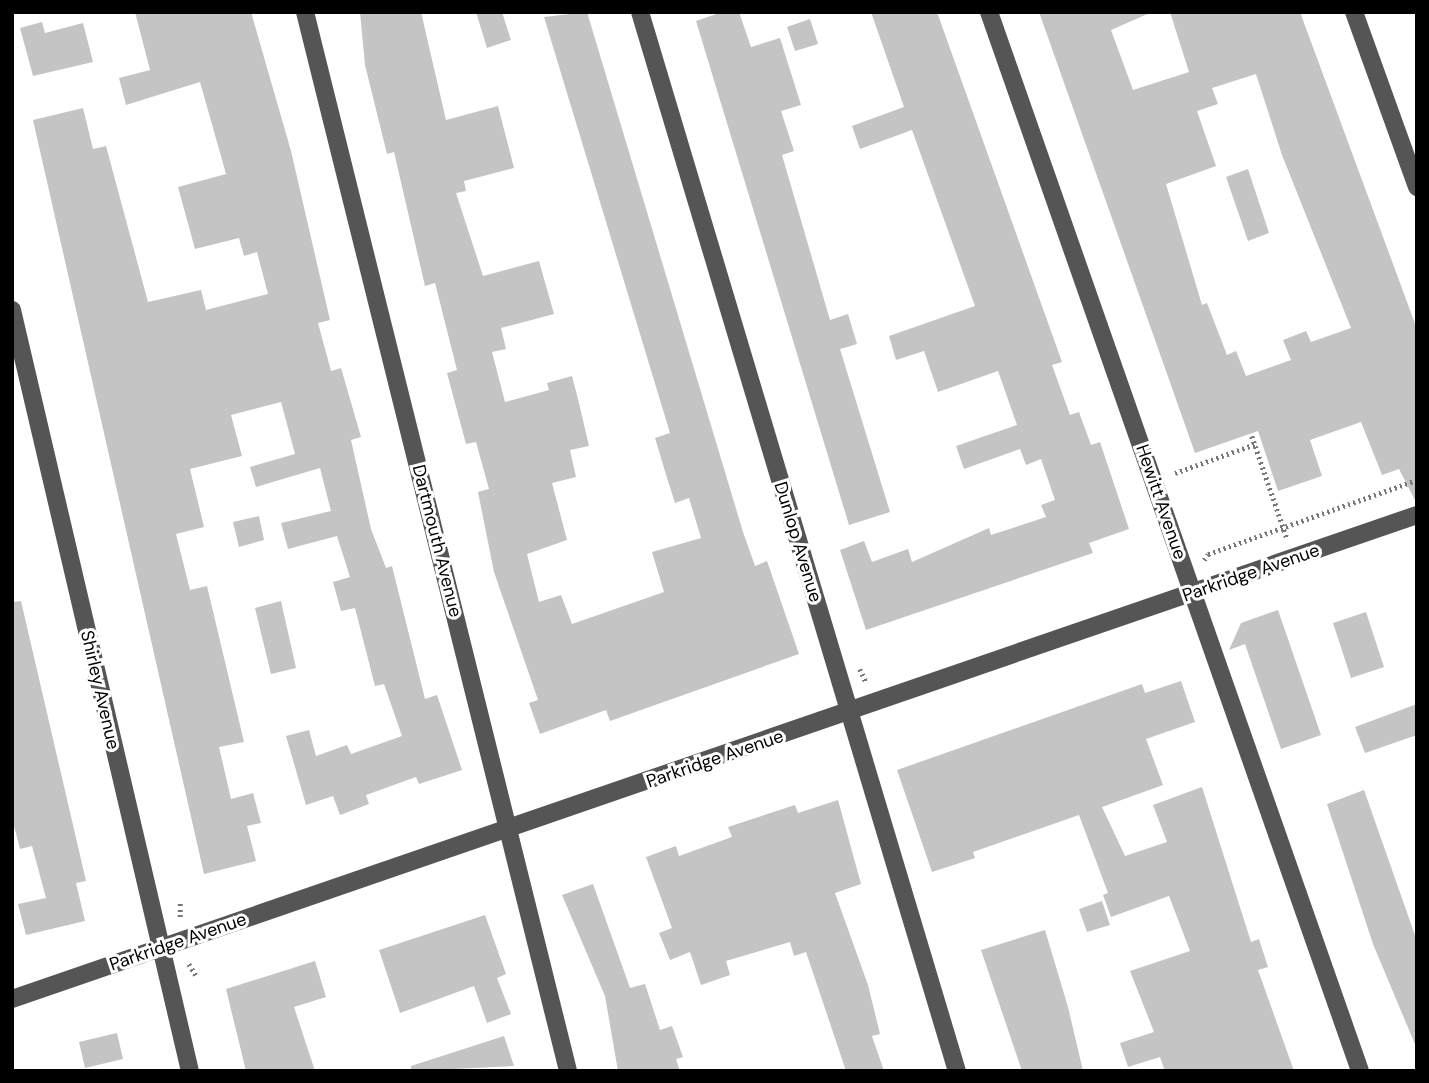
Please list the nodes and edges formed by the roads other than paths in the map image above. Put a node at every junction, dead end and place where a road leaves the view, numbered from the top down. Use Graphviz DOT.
graph roads {
  1 [pos="305,12"];
  2 [pos="640,12"];
  3 [pos="989,12"];
  4 [pos="1354,12"];
  5 [pos="1417,187"];
  6 [pos="12,310"];
  7 [pos="1417,515"];
  8 [pos="1193,594"];
  9 [pos="850,714"];
  10 [pos="509,830"];
  11 [pos="161,948"];
  12 [pos="12,999"];
  13 [pos="190,1071"];
  14 [pos="568,1071"];
  15 [pos="957,1071"];
  16 [pos="1360,1071"];
  1 -- 10 [label="street, Dartmouth Avenue"];
  2 -- 9 [label="street, Dunlop Avenue"];
  3 -- 8 [label="street, Hewitt Avenue"];
  4 -- 5 [label="street"];
  6 -- 11 [label="street, Shirley Avenue"];
  7 -- 8 [label="street, Parkridge Avenue"];
  8 -- 9 [label="street, Parkridge Avenue"];
  8 -- 16 [label="street, Hewitt Avenue"];
  9 -- 10 [label="street, Parkridge Avenue"];
  9 -- 15 [label="street, Dunlop Avenue"];
  10 -- 11 [label="street, Parkridge Avenue"];
  10 -- 14 [label="street, Dartmouth Avenue"];
  11 -- 12 [label="street, Parkridge Avenue"];
  11 -- 13 [label="street, Shirley Avenue"];
}
